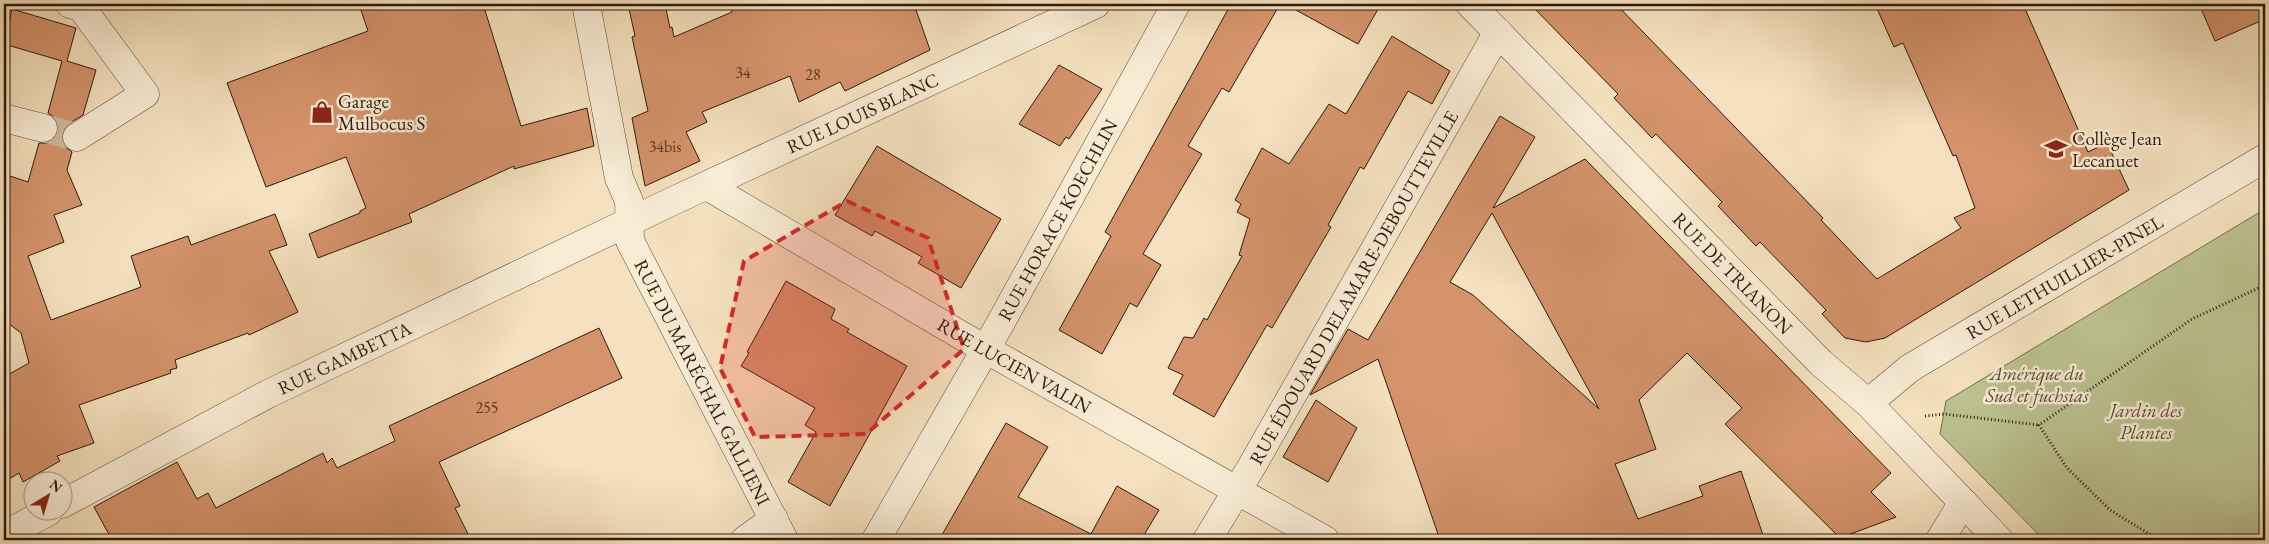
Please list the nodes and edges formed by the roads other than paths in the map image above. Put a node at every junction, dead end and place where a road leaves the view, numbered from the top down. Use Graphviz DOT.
graph roads {
  1 [pos="70,4"];
  2 [pos="586,4"];
  3 [pos="1096,4"];
  4 [pos="1176,4"];
  5 [pos="1470,4"];
  6 [pos="1498,32"];
  7 [pos="4,118"];
  8 [pos="43,128"];
  9 [pos="77,137"];
  10 [pos="2265,158"];
  11 [pos="706,186"];
  12 [pos="631,222"];
  13 [pos="985,349"];
  14 [pos="1868,403"];
  15 [pos="1236,491"];
  16 [pos="72,499"];
  17 [pos="1963,502"];
  18 [pos="29,522"];
  19 [pos="779,530"];
  20 [pos="4,535"];
  21 [pos="745,540"];
  22 [pos="876,540"];
  23 [pos="1207,540"];
  24 [pos="1325,540"];
  25 [pos="1940,540"];
  26 [pos="1999,540"];
  1 -- 9 [label="street"];
  2 -- 12 [label="street, RUE DU MARÉCHAL GALLIENI"];
  3 -- 11 [label="street, RUE LOUIS BLANC"];
  4 -- 13 [label="street, RUE HORACE KOECHLIN"];
  5 -- 6 [label="street, RUE DE TRIANON"];
  6 -- 14 [label="street, RUE DE TRIANON"];
  6 -- 15 [label="street, RUE ÉDOUARD DELAMARE-DEBOUTTEVILLE"];
  7 -- 8 [label="street"];
  10 -- 14 [label="street, RUE LETHUILLIER-PINEL"];
  11 -- 12 [label="street, RUE LOUIS BLANC"];
  11 -- 13 [label="street, RUE LUCIEN VALIN"];
  12 -- 16 [label="street, RUE GAMBETTA"];
  12 -- 19 [label="street, RUE DU MARÉCHAL GALLIENI"];
  13 -- 15 [label="street, RUE LUCIEN VALIN"];
  13 -- 22 [label="street, RUE HORACE KOECHLIN"];
  14 -- 17 [label="street, RUE DE TRIANON"];
  15 -- 23 [label="street, RUE ÉDOUARD DELAMARE-DEBOUTTEVILLE"];
  15 -- 24 [label="street, RUE LUCIEN VALIN"];
  17 -- 25 [label="street"];
  17 -- 26 [label="street, RUE DE TRIANON"];
  18 -- 20 [label="street"];
  19 -- 21 [label="street"];
}
